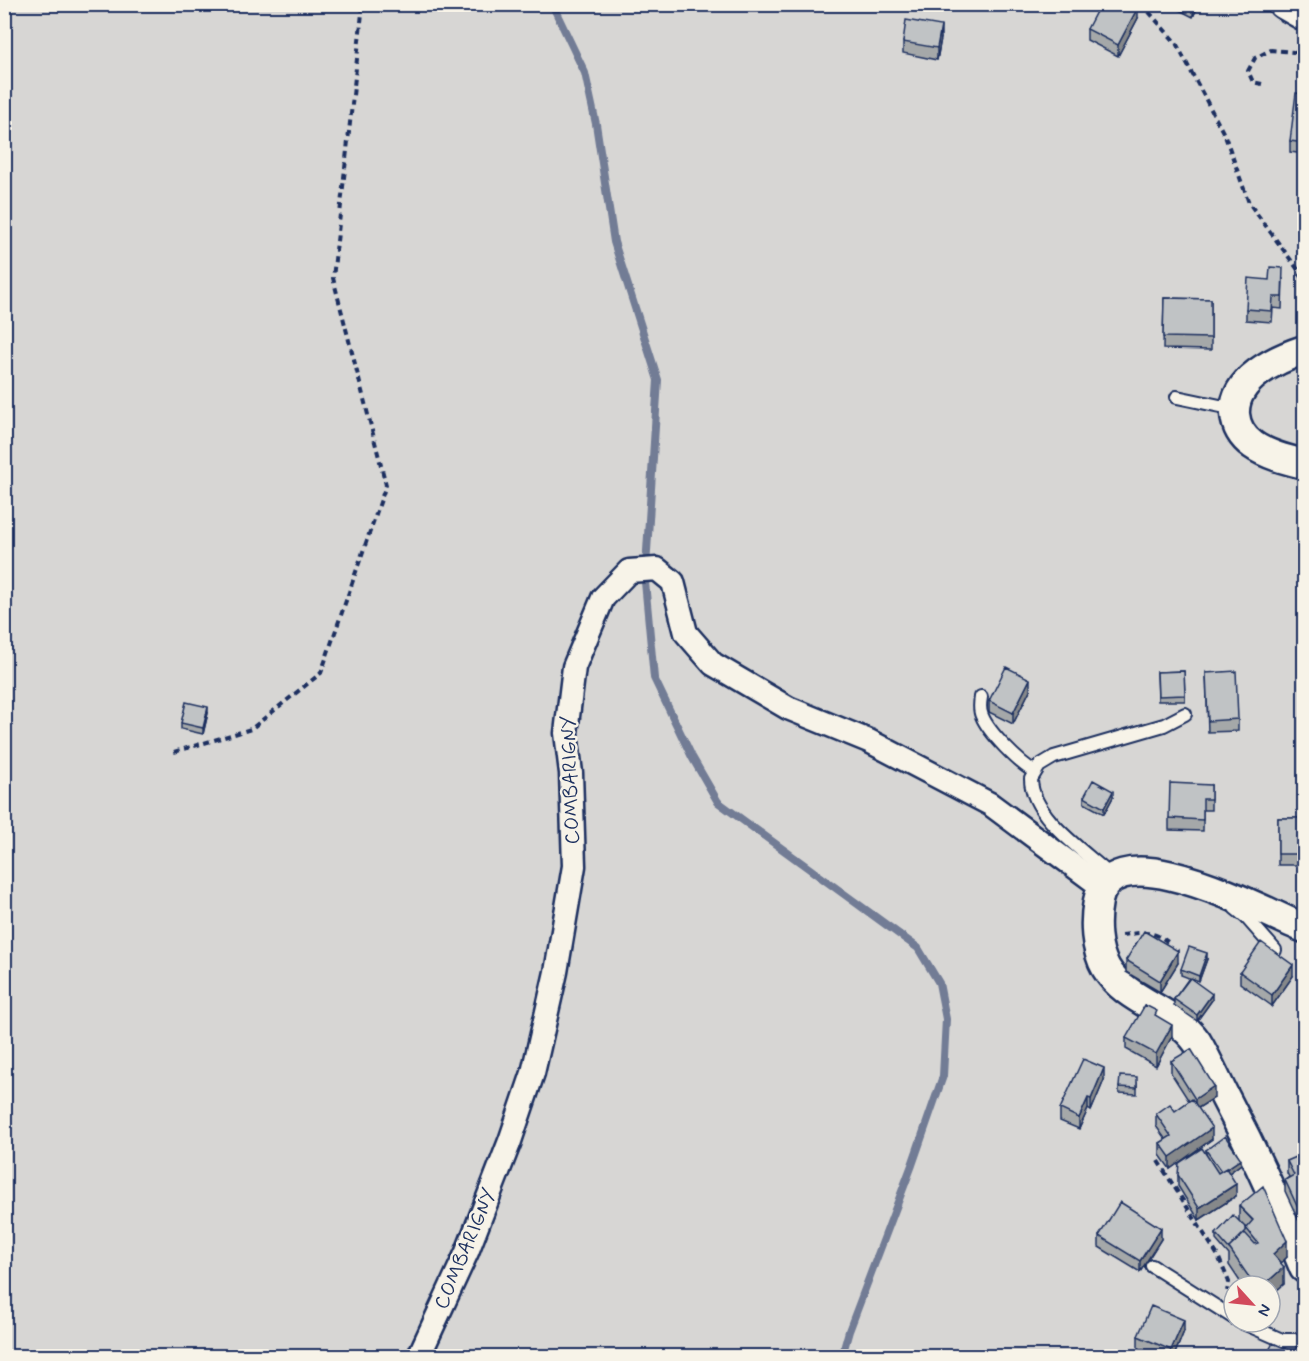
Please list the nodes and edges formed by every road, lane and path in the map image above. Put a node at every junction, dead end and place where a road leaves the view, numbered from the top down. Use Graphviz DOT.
graph roads {
  1 [pos="363,4"];
  2 [pos="1142,4"];
  3 [pos="1282,4"];
  4 [pos="1305,16"];
  5 [pos="1305,54"];
  6 [pos="1262,84"];
  7 [pos="1305,282"];
  8 [pos="1305,350"];
  9 [pos="1177,397"];
  10 [pos="1235,406"];
  11 [pos="1305,464"];
  12 [pos="981,697"];
  13 [pos="1185,714"];
  14 [pos="174,752"];
  15 [pos="1035,772"];
  16 [pos="1107,882"];
  17 [pos="1232,896"];
  18 [pos="1305,928"];
  19 [pos="1097,936"];
  20 [pos="1169,942"];
  21 [pos="1275,950"];
  22 [pos="1158,1161"];
  23 [pos="1152,1266"];
  24 [pos="1305,1268"];
  25 [pos="1226,1274"];
  26 [pos="1222,1310"];
  27 [pos="1269,1334"];
  28 [pos="1305,1340"];
  29 [pos="419,1356"];
  1 -- 14 [label="path"];
  2 -- 7 [label="path"];
  3 -- 4 [label="street"];
  5 -- 6 [label="path"];
  8 -- 10 [label="street"];
  9 -- 10 [label="lane"];
  10 -- 11 [label="street"];
  12 -- 15 [label="lane"];
  13 -- 15 [label="lane"];
  15 -- 16 [label="lane"];
  16 -- 17 [label="street"];
  16 -- 19 [label="street"];
  16 -- 29 [label="street, COMBARIGNY"];
  17 -- 18 [label="street"];
  17 -- 21 [label="lane"];
  19 -- 20 [label="path"];
  19 -- 24 [label="street"];
  22 -- 25 [label="path"];
  23 -- 26 [label="lane"];
  27 -- 28 [label="lane"];
}
